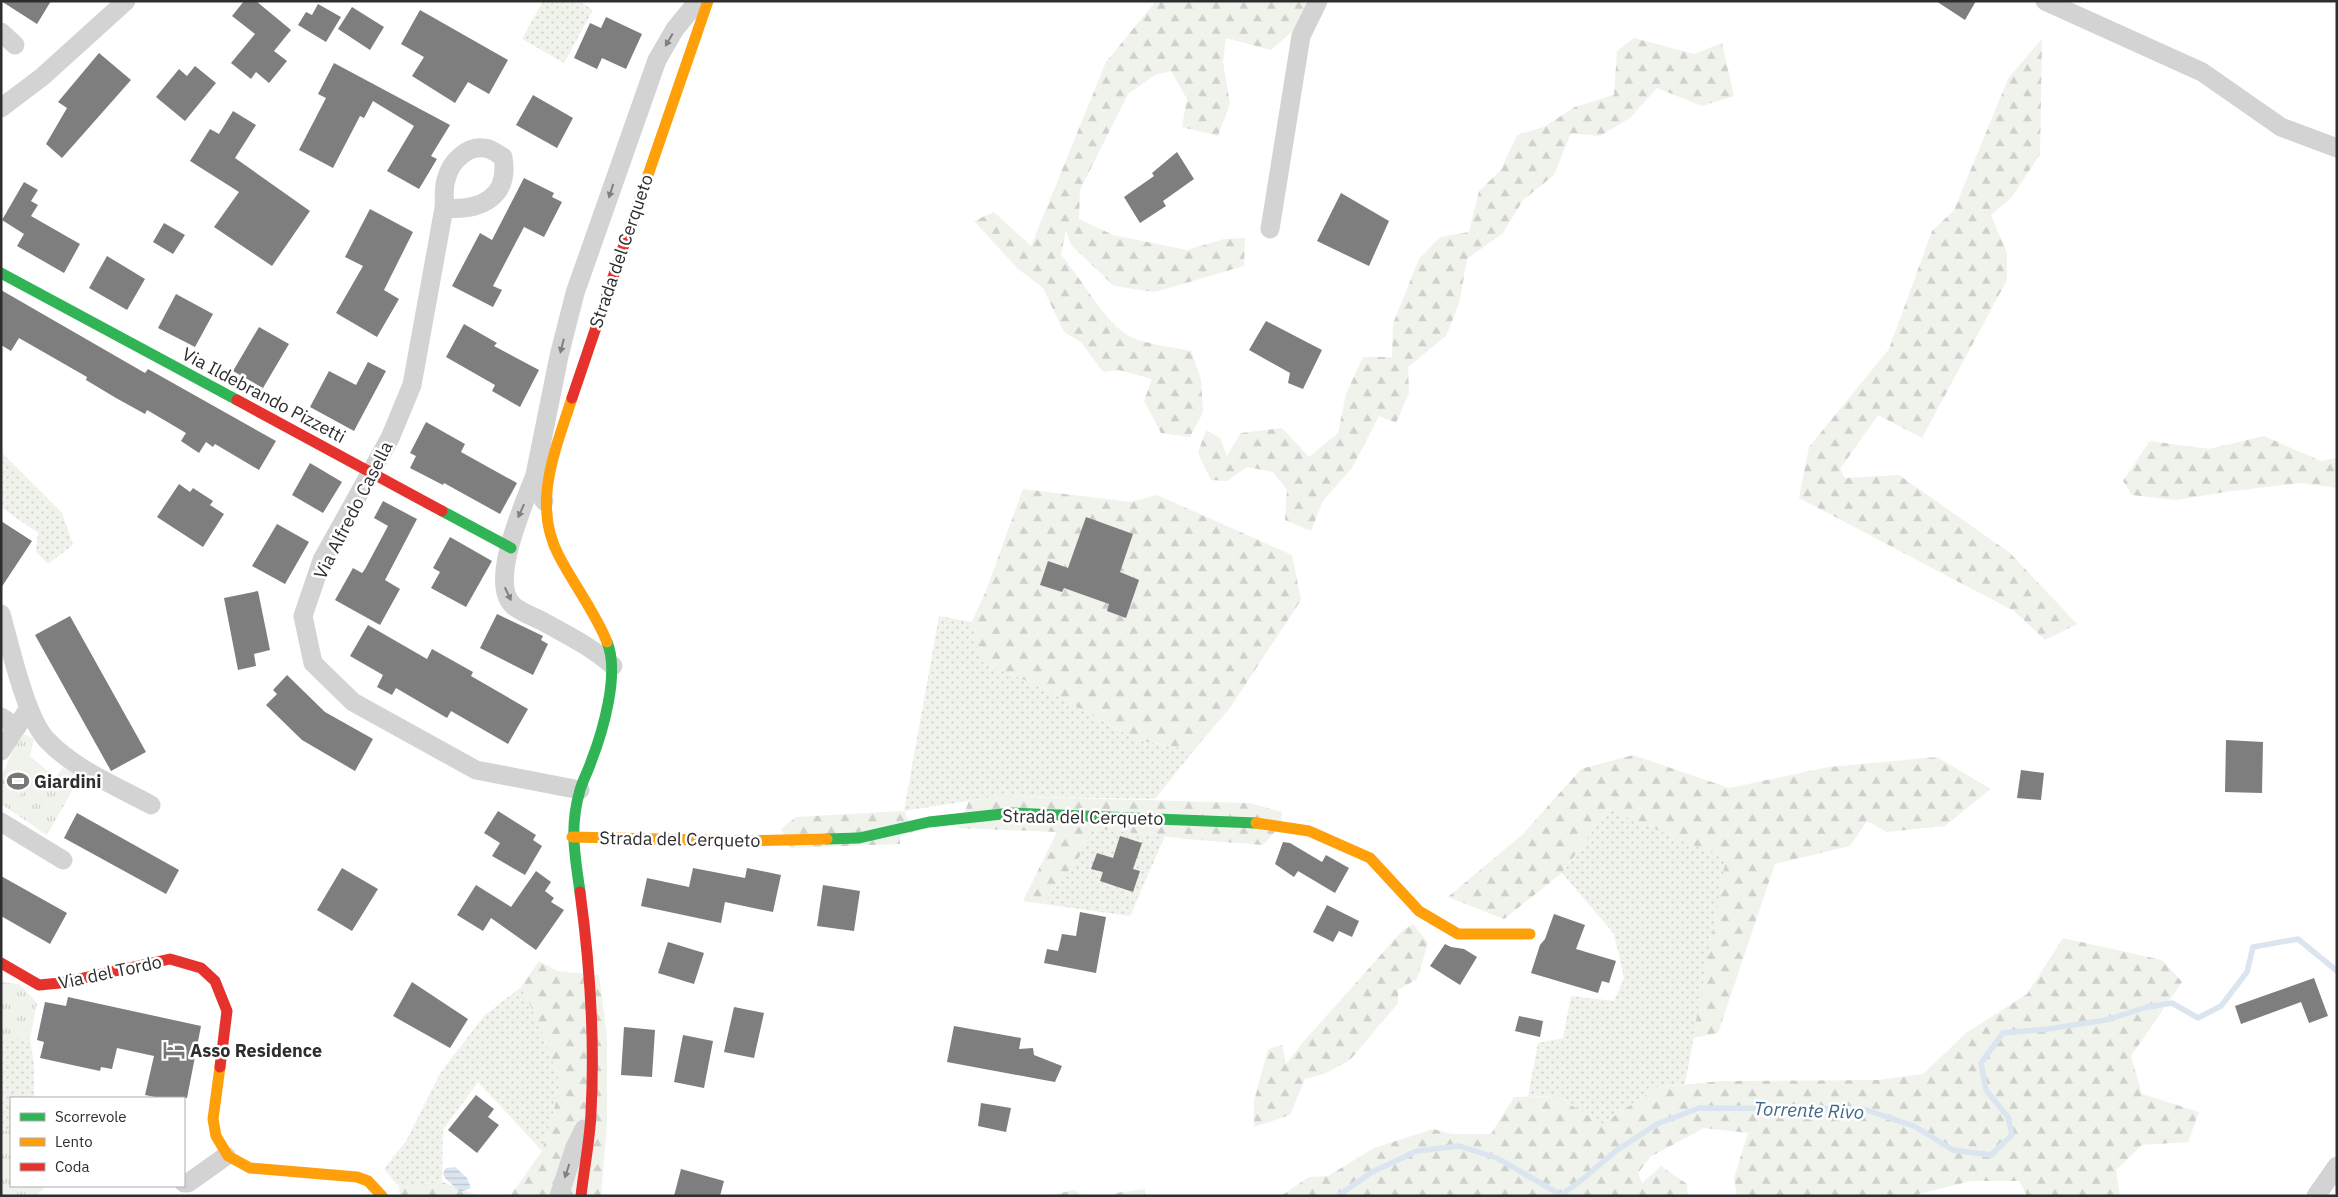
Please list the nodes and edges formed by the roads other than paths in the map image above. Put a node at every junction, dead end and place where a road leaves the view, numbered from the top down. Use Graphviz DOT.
graph roads {
  1 [pos="126,1"];
  2 [pos="698,1"];
  3 [pos="708,1"];
  4 [pos="1318,1"];
  5 [pos="2045,1"];
  6 [pos="1,32"];
  7 [pos="15,44"];
  8 [pos="1,108"];
  9 [pos="2337,148"];
  10 [pos="444,208"];
  11 [pos="1270,229"];
  12 [pos="1,273"];
  13 [pos="371,472"];
  14 [pos="536,475"];
  15 [pos="546,503"];
  16 [pos="511,548"];
  17 [pos="1,614"];
  18 [pos="613,666"];
  19 [pos="29,708"];
  20 [pos="9,722"];
  21 [pos="1,751"];
  22 [pos="580,790"];
  23 [pos="151,805"];
  24 [pos="1,822"];
  25 [pos="572,836"];
  26 [pos="63,860"];
  27 [pos="1530,934"];
  28 [pos="1,963"];
  29 [pos="591,1115"];
  30 [pos="226,1156"];
  31 [pos="2337,1166"];
  32 [pos="185,1183"];
  33 [pos="382,1196"];
  34 [pos="559,1196"];
  35 [pos="581,1196"];
  36 [pos="2316,1196"];
  1 -- 8 [label="street"];
  2 -- 14 [label="street, Strada del Cerqueto, one-way"];
  3 -- 15 [label="street, Strada del Cerqueto"];
  4 -- 11 [label="street"];
  5 -- 9 [label="street"];
  6 -- 7 [label="street"];
  10 -- 13 [label="street, Via Alfredo Casella"];
  12 -- 13 [label="street, Via Ildebrando Pizzetti"];
  13 -- 16 [label="street, Via Ildebrando Pizzetti"];
  13 -- 22 [label="street, Via Alfredo Casella"];
  14 -- 15 [label="street, Strada del Cerqueto"];
  14 -- 16 [label="street, Strada del Cerqueto, one-way"];
  15 -- 18 [label="street, Strada del Cerqueto"];
  16 -- 18 [label="street, Strada del Cerqueto, one-way"];
  17 -- 19 [label="street"];
  18 -- 22 [label="street, Strada del Cerqueto"];
  19 -- 20 [label="street"];
  19 -- 23 [label="street"];
  20 -- 21 [label="street"];
  22 -- 25 [label="street, Strada del Cerqueto"];
  24 -- 26 [label="street"];
  25 -- 27 [label="street, Strada del Cerqueto"];
  25 -- 29 [label="street, Strada del Cerqueto"];
  28 -- 30 [label="street, Via del Tordo"];
  29 -- 34 [label="street, one-way"];
  29 -- 35 [label="street, Strada del Cerqueto"];
  30 -- 32 [label="street"];
  30 -- 33 [label="street"];
  31 -- 36 [label="street"];
}
